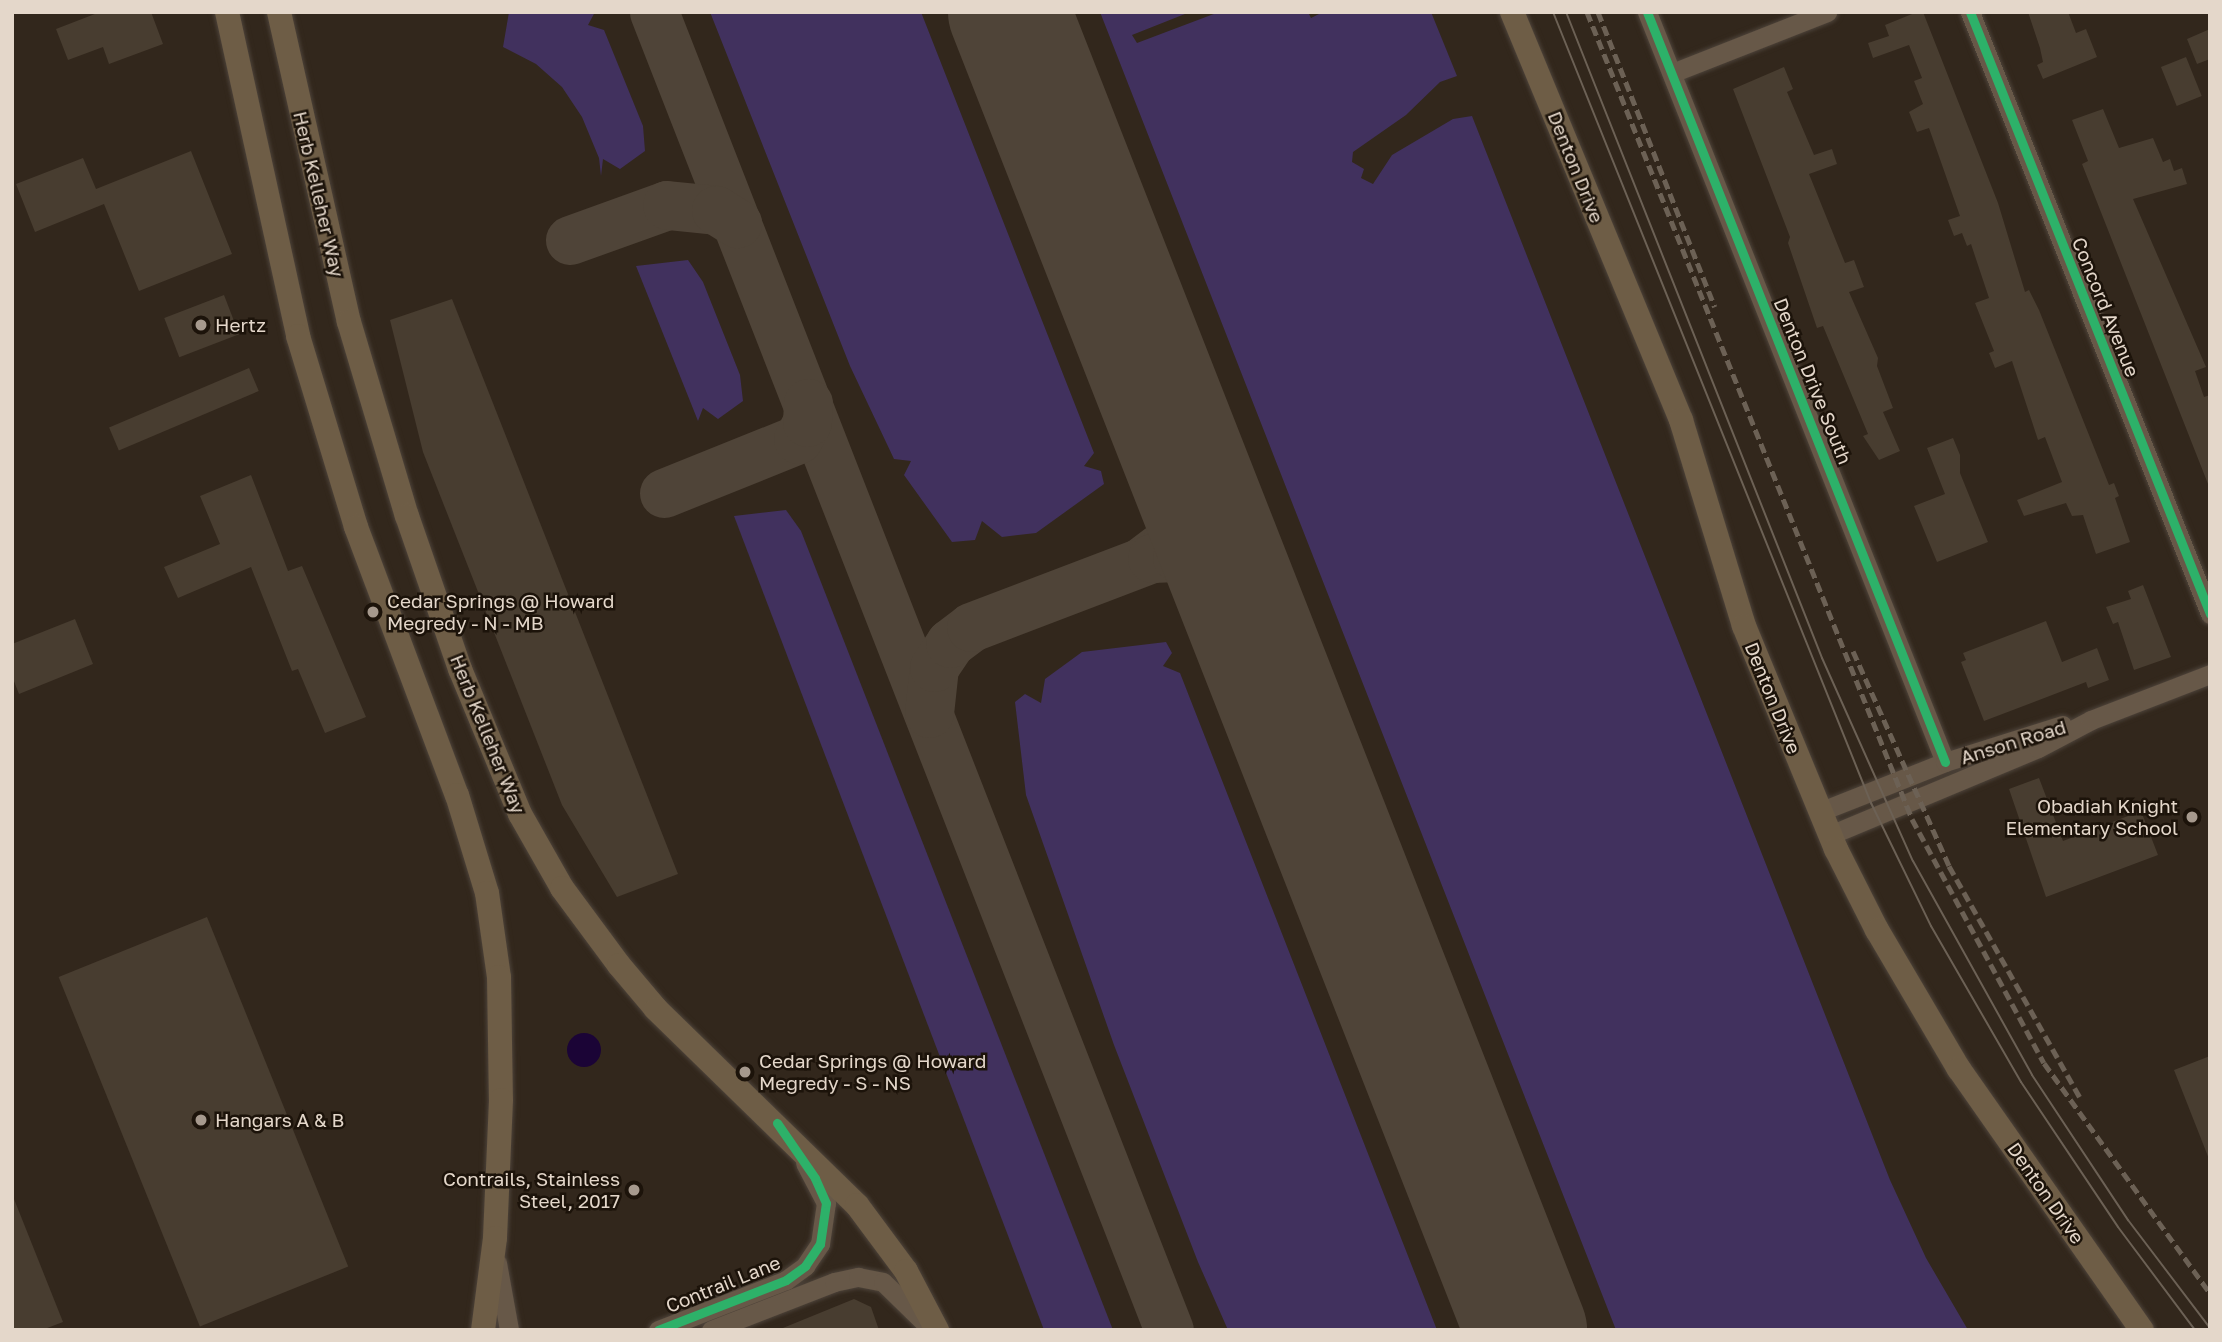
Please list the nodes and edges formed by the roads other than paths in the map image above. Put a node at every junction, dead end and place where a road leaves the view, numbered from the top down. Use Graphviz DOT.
graph roads {
  1 [pos="227,12"];
  2 [pos="279,12"];
  3 [pos="1512,12"];
  4 [pos="1647,12"];
  5 [pos="1827,12"];
  6 [pos="1970,12"];
  7 [pos="1672,73"];
  8 [pos="2210,614"];
  9 [pos="2210,674"];
  10 [pos="2091,720"];
  11 [pos="1945,762"];
  12 [pos="1819,812"];
  13 [pos="1830,835"];
  14 [pos="776,1123"];
  15 [pos="495,1238"];
  16 [pos="483,1330"];
  17 [pos="509,1330"];
  18 [pos="658,1330"];
  19 [pos="711,1330"];
  20 [pos="931,1330"];
  21 [pos="937,1330"];
  22 [pos="2143,1330"];
  1 -- 15 [label="main road"];
  2 -- 14 [label="main road, Herb Kelleher Way"];
  3 -- 12 [label="main road, Denton Drive"];
  4 -- 7 [label="street, Denton Drive South"];
  5 -- 7 [label="street"];
  6 -- 8 [label="street, Concord Avenue"];
  7 -- 11 [label="street, Denton Drive South"];
  9 -- 10 [label="street, Anson Road"];
  10 -- 11 [label="street, Anson Road"];
  10 -- 13 [label="street, Anson Road"];
  11 -- 12 [label="street, Anson Road"];
  12 -- 13 [label="main road, Denton Drive"];
  13 -- 22 [label="main road, Denton Drive"];
  14 -- 18 [label="street, Contrail Lane"];
  14 -- 21 [label="main road, Herb Kelleher Way"];
  15 -- 16 [label="main road"];
  15 -- 17 [label="street"];
  19 -- 20 [label="street, Contrail Lane"];
}
